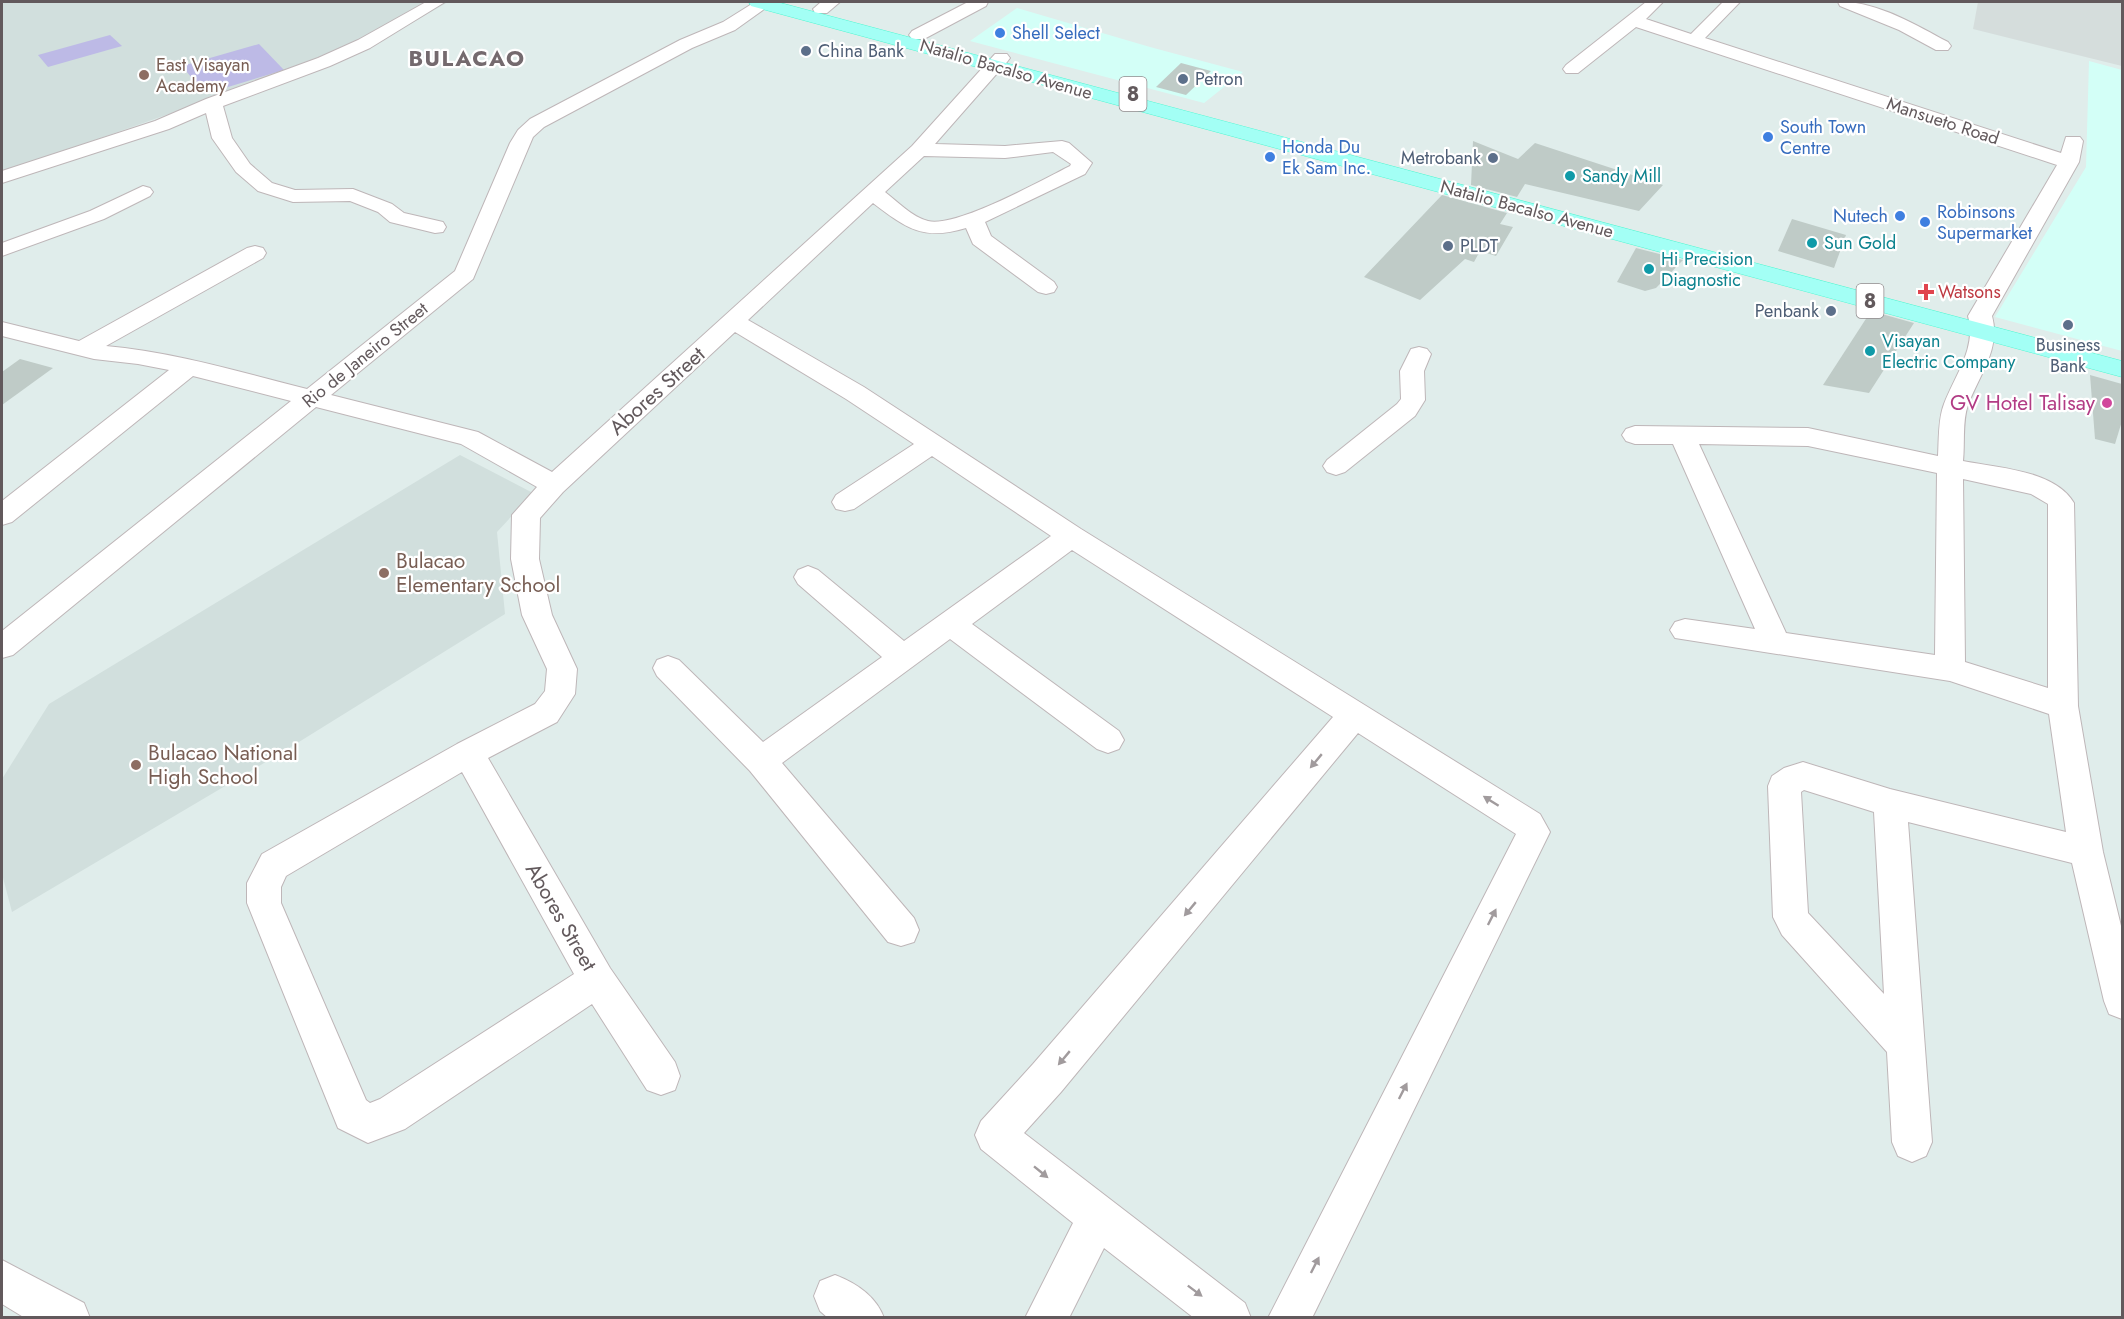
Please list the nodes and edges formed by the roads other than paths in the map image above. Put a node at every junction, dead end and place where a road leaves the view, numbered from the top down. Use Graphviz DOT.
graph roads {
  1 [pos="436,2"];
  2 [pos="738,2"];
  3 [pos="763,2"];
  4 [pos="790,2"];
  5 [pos="980,2"];
  6 [pos="1655,2"];
  7 [pos="1732,2"];
  8 [pos="1846,2"];
  9 [pos="827,5"];
  10 [pos="1634,21"];
  11 [pos="918,35"];
  12 [pos="1694,40"];
  13 [pos="686,44"];
  14 [pos="1942,46"];
  15 [pos="998,62"];
  16 [pos="1572,69"];
  17 [pos="213,103"];
  18 [pos="572,104"];
  19 [pos="603,111"];
  20 [pos="919,150"];
  21 [pos="2,177"];
  22 [pos="143,192"];
  23 [pos="871,192"];
  24 [pos="971,220"];
  25 [pos="435,227"];
  26 [pos="2,250"];
  27 [pos="255,253"];
  28 [pos="1046,287"];
  29 [pos="734,321"];
  30 [pos="1982,323"];
  31 [pos="2,329"];
  32 [pos="82,349"];
  33 [pos="1419,354"];
  34 [pos="2122,355"];
  35 [pos="189,367"];
  36 [pos="2122,369"];
  37 [pos="309,399"];
  38 [pos="1635,435"];
  39 [pos="1682,435"];
  40 [pos="932,444"];
  41 [pos="1336,466"];
  42 [pos="1950,466"];
  43 [pos="554,485"];
  44 [pos="844,502"];
  45 [pos="2,515"];
  46 [pos="1071,536"];
  47 [pos="808,578"];
  48 [pos="951,624"];
  49 [pos="1685,630"];
  50 [pos="1776,643"];
  51 [pos="2,647"];
  52 [pos="904,659"];
  53 [pos="668,668"];
  54 [pos="1950,669"];
  55 [pos="2063,706"];
  56 [pos="1353,716"];
  57 [pos="1108,740"];
  58 [pos="468,753"];
  59 [pos="761,761"];
  60 [pos="1890,803"];
  61 [pos="2086,852"];
  62 [pos="901,930"];
  63 [pos="2117,954"];
  64 [pos="597,980"];
  65 [pos="2122,1001"];
  66 [pos="1906,1045"];
  67 [pos="661,1076"];
  68 [pos="1912,1142"];
  69 [pos="1098,1217"];
  70 [pos="2,1281"];
  71 [pos="69,1317"];
  72 [pos="1046,1317"];
  73 [pos="1230,1317"];
  74 [pos="1289,1317"];
  1 -- 17 [label="street"];
  2 -- 13 [label="street, Rio de Janeiro Street"];
  3 -- 13 [label="street, Rio de Janeiro Street"];
  3 -- 15 [label="main road, Natalio Bacalso Avenue / 8"];
  4 -- 9 [label="main road, Natalio Bacalso Avenue / 8"];
  5 -- 11 [label="street"];
  6 -- 10 [label="street"];
  7 -- 12 [label="street"];
  8 -- 14 [label="street"];
  9 -- 11 [label="main road, Natalio Bacalso Avenue / 8"];
  10 -- 12 [label="street, Mansueto Road"];
  10 -- 16 [label="street"];
  11 -- 15 [label="main road, Natalio Bacalso Avenue / 8"];
  12 -- 30 [label="street, Mansueto Road"];
  13 -- 18 [label="street, Rio de Janeiro Street"];
  15 -- 20 [label="street, Abores Street"];
  15 -- 30 [label="main road, Natalio Bacalso Avenue / 8"];
  17 -- 21 [label="street"];
  17 -- 25 [label="street"];
  18 -- 19 [label="street"];
  18 -- 37 [label="street, Rio de Janeiro Street"];
  20 -- 23 [label="street, Abores Street"];
  20 -- 24 [label="street"];
  22 -- 26 [label="street"];
  23 -- 24 [label="street"];
  23 -- 29 [label="street, Abores Street"];
  24 -- 28 [label="street"];
  27 -- 32 [label="street"];
  29 -- 40 [label="street"];
  29 -- 43 [label="street, Abores Street"];
  30 -- 34 [label="main road, Natalio Bacalso Avenue / 8"];
  30 -- 36 [label="main road, Natalio Bacalso Avenue / 8"];
  30 -- 42 [label="street, Mansueto Road"];
  31 -- 32 [label="street"];
  32 -- 35 [label="street"];
  33 -- 41 [label="street"];
  35 -- 37 [label="street"];
  35 -- 45 [label="street"];
  37 -- 43 [label="street"];
  37 -- 51 [label="street, Rio de Janeiro Street"];
  38 -- 39 [label="street"];
  39 -- 42 [label="street"];
  39 -- 50 [label="street"];
  40 -- 44 [label="street"];
  40 -- 46 [label="street"];
  42 -- 54 [label="street, Mansueto Road"];
  42 -- 55 [label="street"];
  43 -- 58 [label="street, Abores Street"];
  46 -- 48 [label="street"];
  46 -- 56 [label="street"];
  47 -- 52 [label="street"];
  48 -- 52 [label="street"];
  48 -- 57 [label="street"];
  49 -- 50 [label="street"];
  50 -- 54 [label="street"];
  52 -- 59 [label="street"];
  53 -- 59 [label="street"];
  54 -- 55 [label="street"];
  55 -- 61 [label="street"];
  56 -- 69 [label="street, one-way"];
  74 -- 56 [label="street, one-way"];
  58 -- 64 [label="street, Abores Street"];
  58 -- 64 [label="street, Abores Street"];
  59 -- 62 [label="street"];
  60 -- 61 [label="street"];
  60 -- 66 [label="street"];
  60 -- 66 [label="street"];
  61 -- 63 [label="street"];
  63 -- 65 [label="street"];
  64 -- 67 [label="street, Abores Street"];
  66 -- 68 [label="street"];
  69 -- 72 [label="street"];
  69 -- 73 [label="street, one-way"];
  70 -- 71 [label="street"];
}
